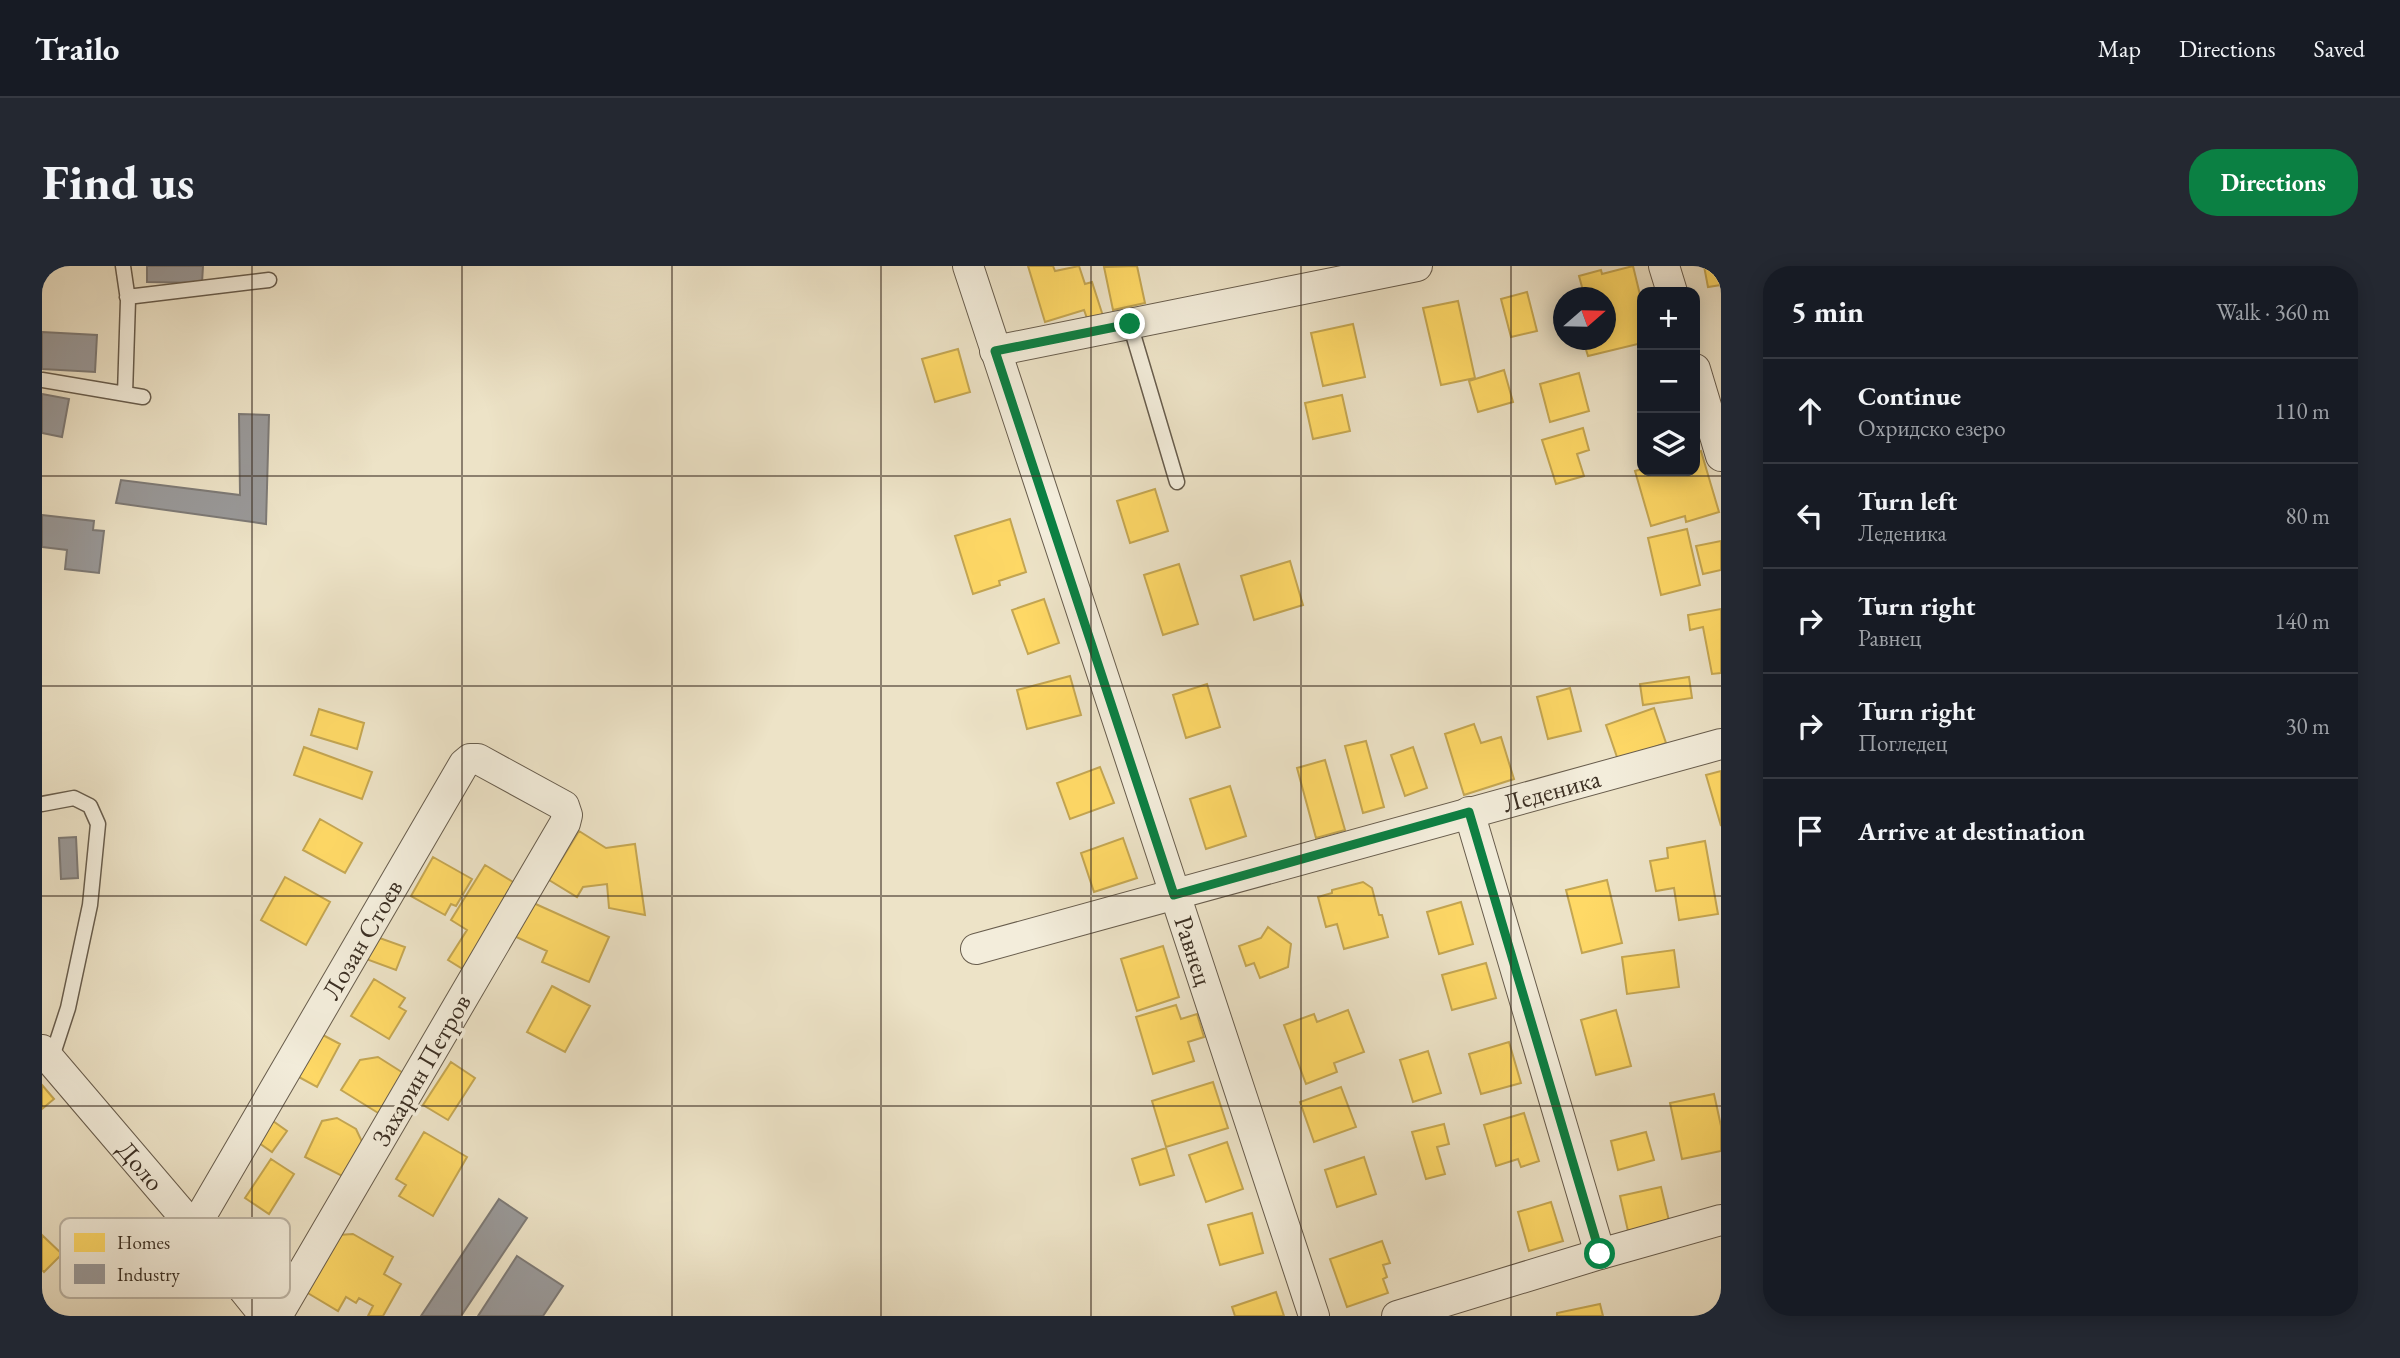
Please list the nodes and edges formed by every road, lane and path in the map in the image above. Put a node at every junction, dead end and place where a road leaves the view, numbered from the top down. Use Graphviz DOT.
graph roads {
  1 [pos="122,266"];
  2 [pos="968,266"];
  3 [pos="1418,266"];
  4 [pos="1664,266"];
  5 [pos="269,280"];
  6 [pos="1670,287"];
  7 [pos="127,298"];
  8 [pos="1130,324"];
  9 [pos="995,351"];
  10 [pos="42,380"];
  11 [pos="1700,386"];
  12 [pos="125,394"];
  13 [pos="143,397"];
  14 [pos="1721,457"];
  15 [pos="1177,482"];
  16 [pos="1721,744"];
  17 [pos="42,804"];
  18 [pos="1469,812"];
  19 [pos="565,823"];
  20 [pos="1174,895"];
  21 [pos="976,949"];
  22 [pos="46,1055"];
  23 [pos="185,1218"];
  24 [pos="200,1218"];
  25 [pos="1721,1220"];
  26 [pos="1600,1254"];
  27 [pos="290,1294"];
  28 [pos="250,1298"];
  29 [pos="288,1298"];
  30 [pos="265,1316"];
  31 [pos="277,1316"];
  32 [pos="1314,1316"];
  33 [pos="1397,1316"];
  1 -- 7 [label="lane"];
  2 -- 9 [label="street, Равнец"];
  3 -- 8 [label="street"];
  4 -- 6 [label="street"];
  5 -- 7 [label="lane"];
  7 -- 12 [label="lane"];
  8 -- 9 [label="street"];
  8 -- 15 [label="lane"];
  9 -- 20 [label="street, Равнец"];
  10 -- 12 [label="lane"];
  11 -- 14 [label="street"];
  12 -- 13 [label="lane"];
  16 -- 18 [label="street, Леденика"];
  17 -- 22 [label="lane"];
  18 -- 20 [label="street, Леденика"];
  18 -- 26 [label="street"];
  19 -- 24 [label="street, Лозан Стоев"];
  19 -- 27 [label="street, Захарин Петров"];
  20 -- 21 [label="street, Леденика"];
  20 -- 32 [label="street, Равнец"];
  22 -- 23 [label="street, Доло"];
  25 -- 26 [label="street"];
  26 -- 33 [label="street"];
  28 -- 30 [label="street, Доло"];
  29 -- 31 [label="street, Захарин Петров"];
}
